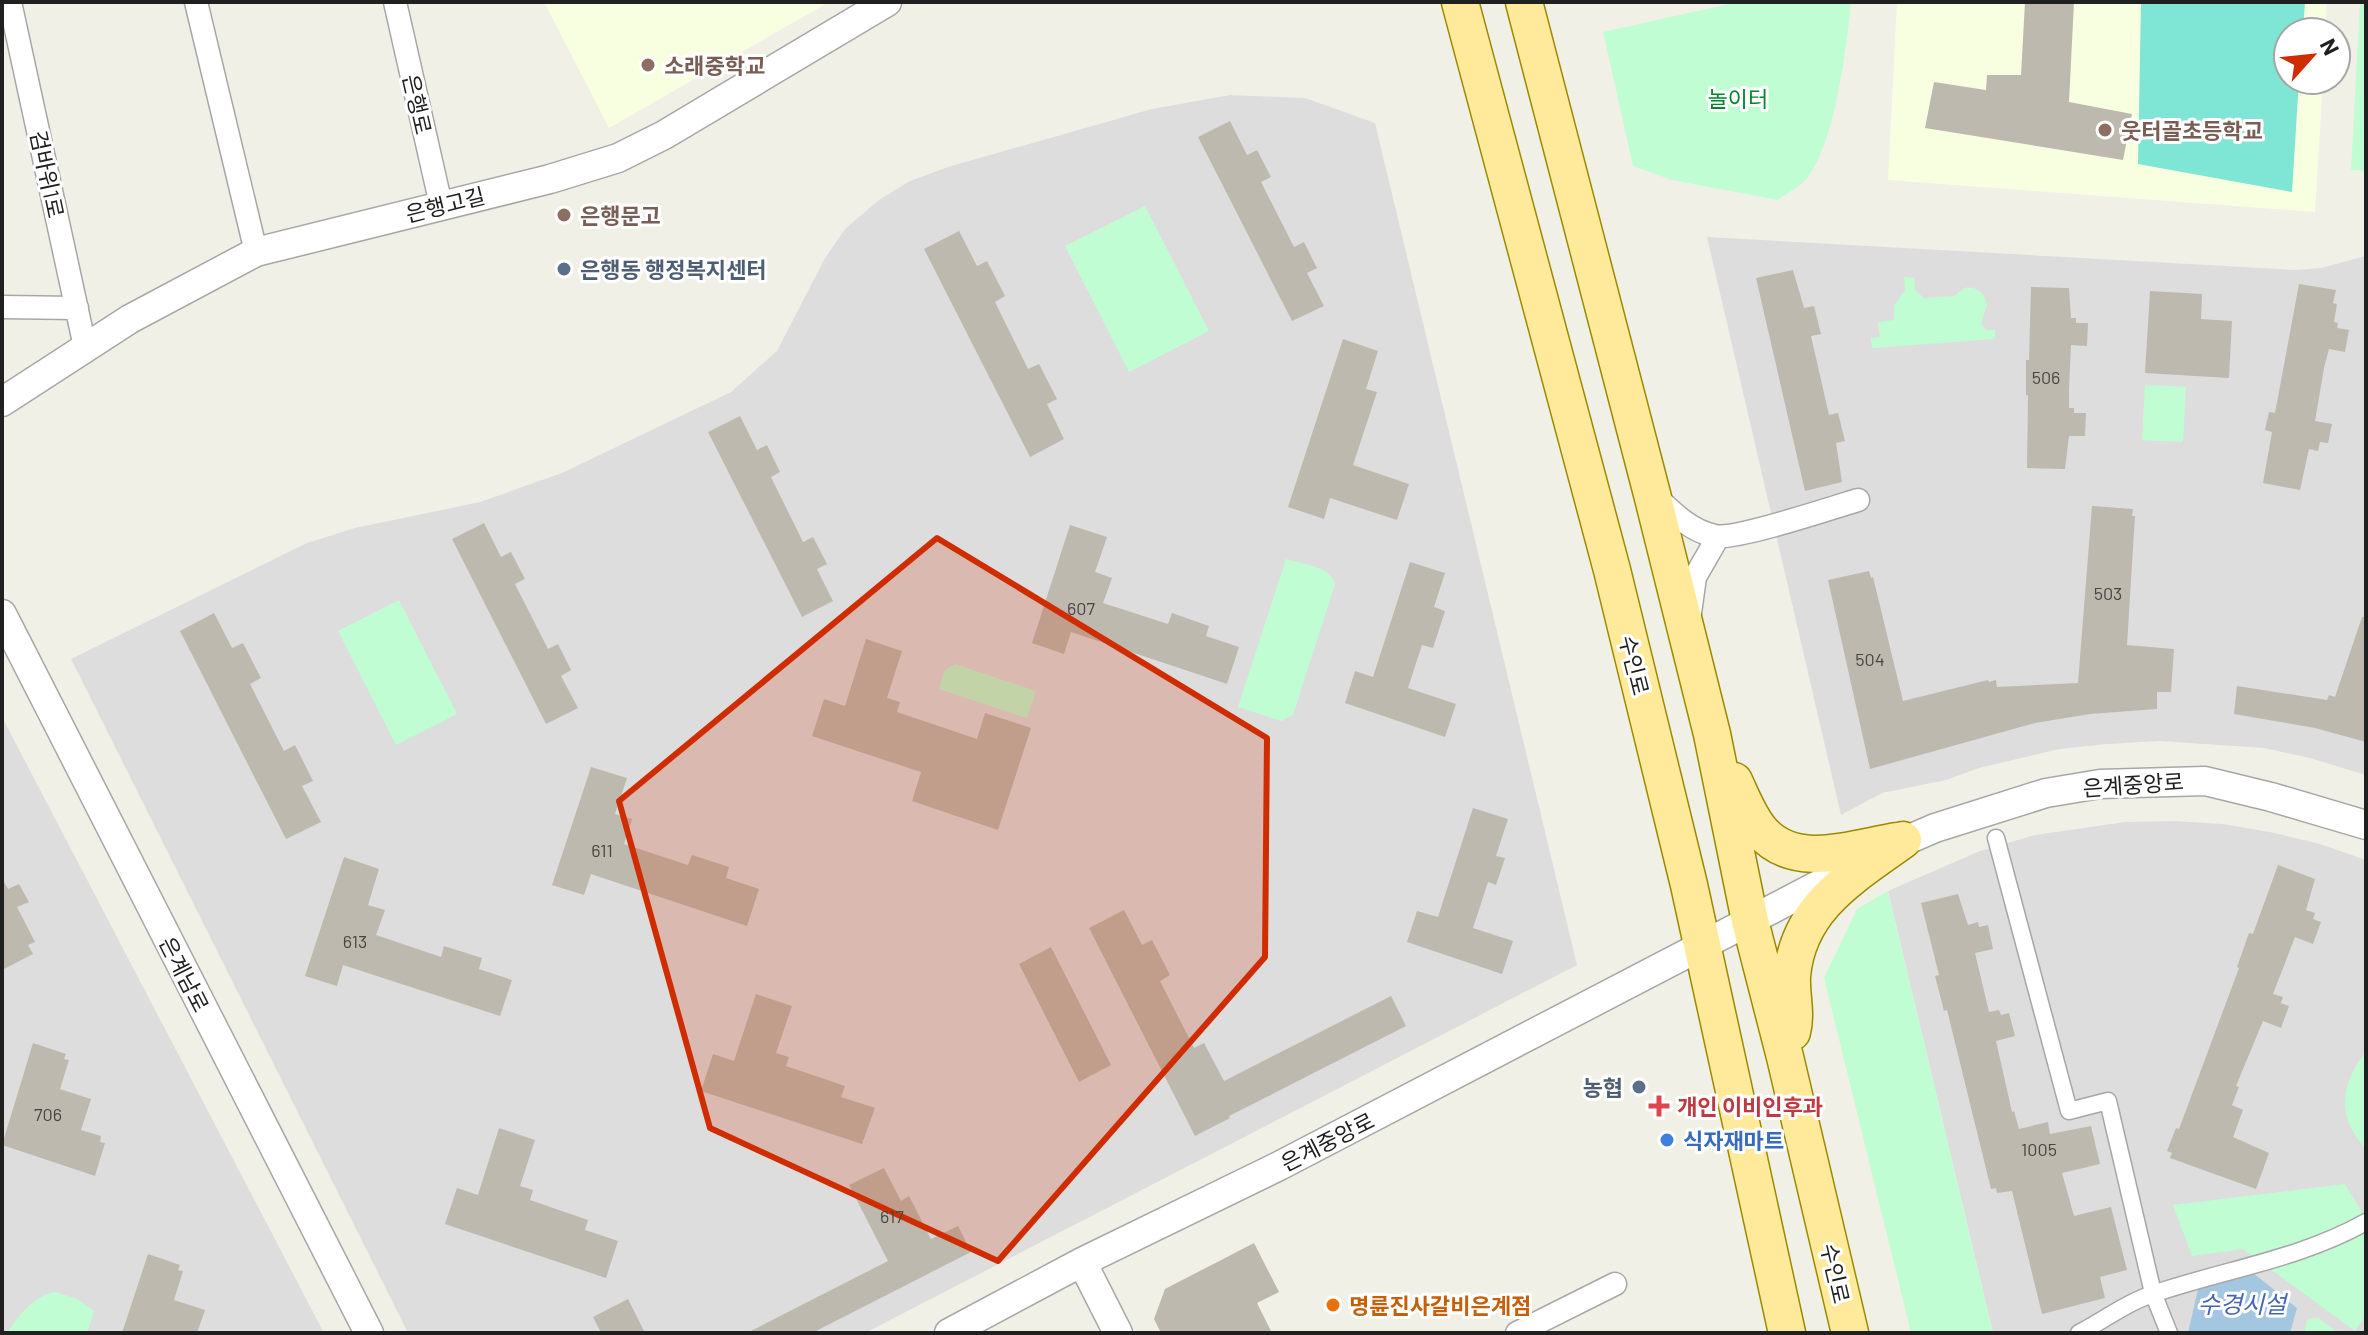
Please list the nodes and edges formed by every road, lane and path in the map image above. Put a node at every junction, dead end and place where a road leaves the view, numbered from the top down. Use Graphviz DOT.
graph roads {
  1 [pos="10,2"];
  2 [pos="196,2"];
  3 [pos="395,2"];
  4 [pos="887,2"];
  5 [pos="1460,2"];
  6 [pos="1524,2"];
  7 [pos="441,205"];
  8 [pos="256,252"];
  9 [pos="2,307"];
  10 [pos="77,308"];
  11 [pos="85,347"];
  12 [pos="2,402"];
  13 [pos="1652,494"];
  14 [pos="1858,500"];
  15 [pos="1718,537"];
  16 [pos="2,614"];
  17 [pos="1687,633"];
  18 [pos="1712,734"];
  19 [pos="2366,825"];
  20 [pos="1996,838"];
  21 [pos="1903,840"];
  22 [pos="1750,921"];
  23 [pos="1703,947"];
  24 [pos="1785,1057"];
  25 [pos="2366,1222"];
  26 [pos="1082,1262"];
  27 [pos="1615,1284"];
  28 [pos="2153,1293"];
  29 [pos="1519,1332"];
  30 [pos="369,1333"];
  31 [pos="949,1333"];
  32 [pos="1118,1333"];
  33 [pos="1787,1333"];
  34 [pos="1850,1333"];
  35 [pos="2079,1333"];
  36 [pos="2169,1333"];
  1 -- 10 [label="street, 검바위1로"];
  2 -- 8 [label="street"];
  3 -- 7 [label="street, 은행로"];
  4 -- 7 [label="street, 은행고길"];
  5 -- 23 [label="main road, 수인로"];
  6 -- 13 [label="main road, 수인로"];
  7 -- 8 [label="street, 은행고길"];
  8 -- 11 [label="street, 은행고길"];
  9 -- 10 [label="street"];
  10 -- 11 [label="street, 검바위1로"];
  11 -- 12 [label="street, 은행고길"];
  13 -- 15 [label="street"];
  13 -- 17 [label="main road, 수인로"];
  14 -- 15 [label="street"];
  15 -- 17 [label="street"];
  16 -- 30 [label="street, 은계남로"];
  17 -- 18 [label="main road, 수인로"];
  18 -- 21 [label="main road"];
  18 -- 22 [label="main road, 수인로"];
  19 -- 21 [label="street, 은계중앙로"];
  20 -- 28 [label="street"];
  21 -- 22 [label="street, 은계중앙로"];
  21 -- 24 [label="main road"];
  22 -- 23 [label="street, 은계중앙로"];
  22 -- 24 [label="main road, 수인로"];
  23 -- 26 [label="street, 은계중앙로"];
  23 -- 33 [label="main road, 수인로"];
  24 -- 34 [label="main road, 수인로"];
  25 -- 28 [label="street"];
  26 -- 31 [label="street, 은계중앙로"];
  26 -- 32 [label="street"];
  27 -- 29 [label="street"];
  28 -- 35 [label="street"];
  28 -- 36 [label="street"];
}
